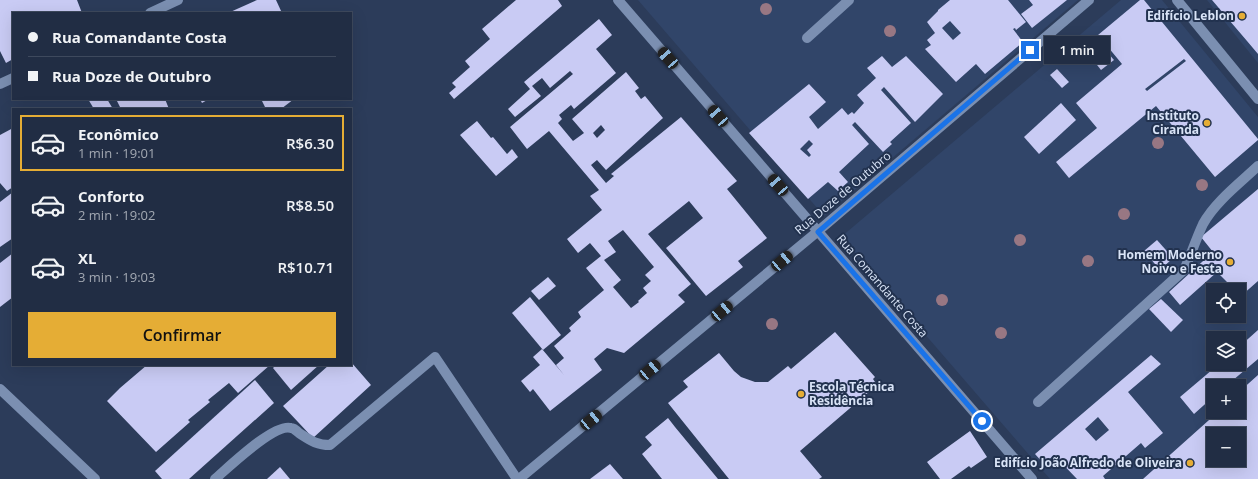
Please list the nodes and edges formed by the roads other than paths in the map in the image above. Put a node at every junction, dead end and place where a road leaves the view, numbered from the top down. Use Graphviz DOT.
graph roads {
  1 [pos="178,0"];
  2 [pos="618,0"];
  3 [pos="849,0"];
  4 [pos="1089,0"];
  5 [pos="1177,0"];
  6 [pos="152,12"];
  7 [pos="807,38"];
  8 [pos="12,78"];
  9 [pos="0,84"];
  10 [pos="1258,99"];
  11 [pos="1258,166"];
  12 [pos="818,232"];
  13 [pos="0,389"];
  14 [pos="1038,402"];
  15 [pos="95,479"];
  16 [pos="215,479"];
  17 [pos="518,479"];
  18 [pos="1032,479"];
  1 -- 6 [label="street"];
  2 -- 12 [label="street, Rua Comandante Costa"];
  3 -- 7 [label="street"];
  4 -- 12 [label="street, Rua Doze de Outubro"];
  5 -- 10 [label="street"];
  8 -- 9 [label="street"];
  11 -- 14 [label="street"];
  12 -- 17 [label="street, Rua Doze de Outubro"];
  12 -- 18 [label="street, Rua Comandante Costa"];
  13 -- 15 [label="street"];
  16 -- 17 [label="street"];
}
